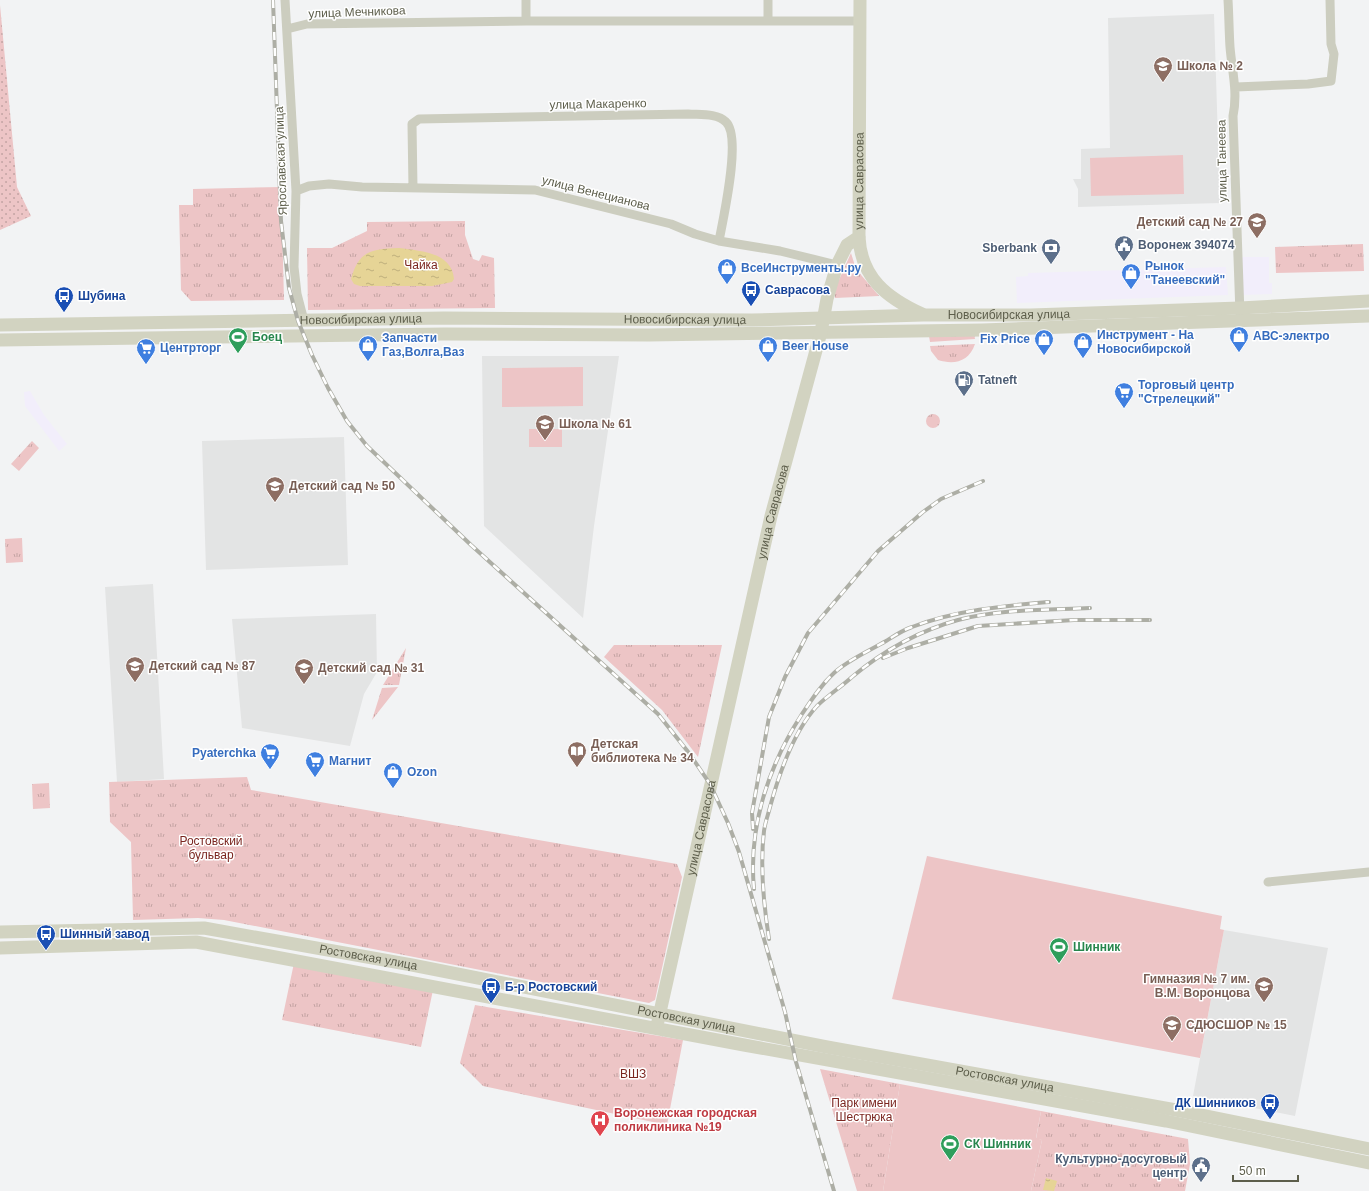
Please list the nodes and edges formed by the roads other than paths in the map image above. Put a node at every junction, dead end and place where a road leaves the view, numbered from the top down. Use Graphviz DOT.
graph roads {
  1 [pos="285,0"];
  2 [pos="526,0"];
  3 [pos="768,0"];
  4 [pos="860,0"];
  5 [pos="1228,0"];
  6 [pos="1330,0"];
  7 [pos="768,21"];
  8 [pos="861,21"];
  9 [pos="526,22"];
  10 [pos="286,29"];
  11 [pos="1236,87"];
  12 [pos="413,188"];
  13 [pos="296,191"];
  14 [pos="859,237"];
  15 [pos="719,241"];
  16 [pos="837,265"];
  17 [pos="1369,301"];
  18 [pos="1240,308"];
  19 [pos="923,315"];
  20 [pos="1369,316"];
  21 [pos="823,318"];
  22 [pos="304,321"];
  23 [pos="1240,322"];
  24 [pos="0,325"];
  25 [pos="821,332"];
  26 [pos="0,340"];
  27 [pos="1369,872"];
  28 [pos="1268,882"];
  29 [pos="196,928"];
  30 [pos="0,932"];
  31 [pos="196,942"];
  32 [pos="0,948"];
  33 [pos="660,1013"];
  34 [pos="656,1028"];
  35 [pos="1369,1148"];
  36 [pos="1369,1162"];
  1 -- 10 [label="street, Ярославская улица"];
  2 -- 9 [label="street"];
  3 -- 7 [label="street"];
  4 -- 8 [label="street, улица Саврасова"];
  5 -- 11 [label="street, улица Танеева"];
  6 -- 11 [label="street"];
  7 -- 8 [label="street, улица Мечникова"];
  7 -- 9 [label="street, улица Мечникова"];
  8 -- 14 [label="street, улица Саврасова"];
  9 -- 10 [label="street, улица Мечникова"];
  10 -- 13 [label="street, Ярославская улица"];
  11 -- 18 [label="street, улица Танеева"];
  12 -- 13 [label="street, улица Венецианова"];
  12 -- 15 [label="street, улица Венецианова"];
  12 -- 15 [label="street, улица Макаренко"];
  13 -- 22 [label="street, Ярославская улица"];
  14 -- 16 [label="street, улица Саврасова"];
  14 -- 19 [label="street"];
  15 -- 16 [label="street, улица Венецианова"];
  16 -- 21 [label="street, улица Саврасова"];
  17 -- 18 [label="street, Новосибирская улица"];
  18 -- 19 [label="street, Новосибирская улица"];
  18 -- 23 [label="street, улица Танеева"];
  19 -- 21 [label="street, Новосибирская улица"];
  20 -- 23 [label="street, Новосибирская улица"];
  21 -- 22 [label="street, Новосибирская улица"];
  21 -- 25 [label="street, улица Саврасова"];
  22 -- 24 [label="street, Новосибирская улица"];
  23 -- 25 [label="street, Новосибирская улица"];
  25 -- 26 [label="street, Новосибирская улица"];
  25 -- 33 [label="street, улица Саврасова"];
  27 -- 28 [label="street"];
  29 -- 30 [label="street, Ростовская улица"];
  29 -- 31 [label="street"];
  29 -- 33 [label="street, Ростовская улица"];
  31 -- 32 [label="street, Ростовская улица"];
  31 -- 34 [label="street, Ростовская улица"];
  33 -- 34 [label="street, улица Саврасова"];
  33 -- 35 [label="street, Ростовская улица"];
  34 -- 36 [label="street, Ростовская улица"];
}
